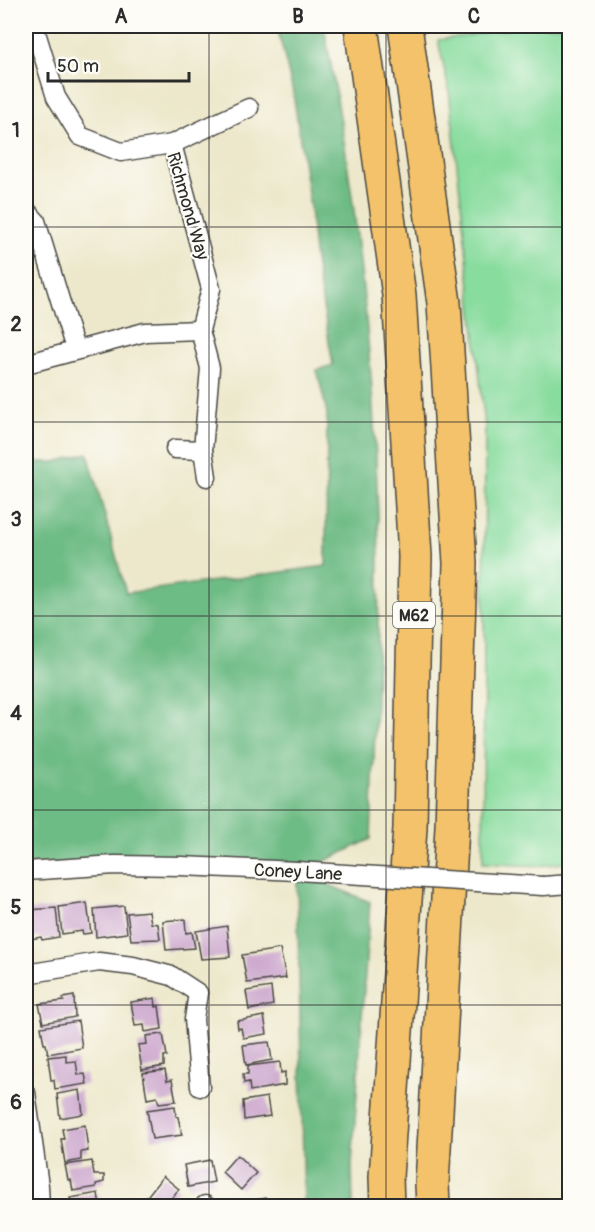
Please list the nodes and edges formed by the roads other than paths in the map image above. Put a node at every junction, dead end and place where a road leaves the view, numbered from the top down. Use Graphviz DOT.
graph roads {
  1 [pos="34,26"];
  2 [pos="361,26"];
  3 [pos="405,26"];
  4 [pos="249,108"];
  5 [pos="172,144"];
  6 [pos="26,210"];
  7 [pos="200,330"];
  8 [pos="75,349"];
  9 [pos="26,364"];
  10 [pos="175,449"];
  11 [pos="203,450"];
  12 [pos="207,477"];
  13 [pos="26,872"];
  14 [pos="570,884"];
  15 [pos="26,974"];
  16 [pos="200,1087"];
  17 [pos="26,1093"];
  18 [pos="40,1206"];
  19 [pos="387,1206"];
  20 [pos="433,1206"];
  1 -- 5 [label="street, Richmond Way"];
  2 -- 19 [label="highway, M62"];
  3 -- 20 [label="highway, M62"];
  4 -- 5 [label="street"];
  5 -- 7 [label="street, Richmond Way"];
  6 -- 8 [label="street"];
  7 -- 8 [label="street"];
  7 -- 11 [label="street, Richmond Way"];
  8 -- 9 [label="street"];
  10 -- 11 [label="street"];
  11 -- 12 [label="street, Richmond Way"];
  13 -- 14 [label="street, Coney Lane, bridge"];
  15 -- 16 [label="street"];
  17 -- 18 [label="street"];
}
